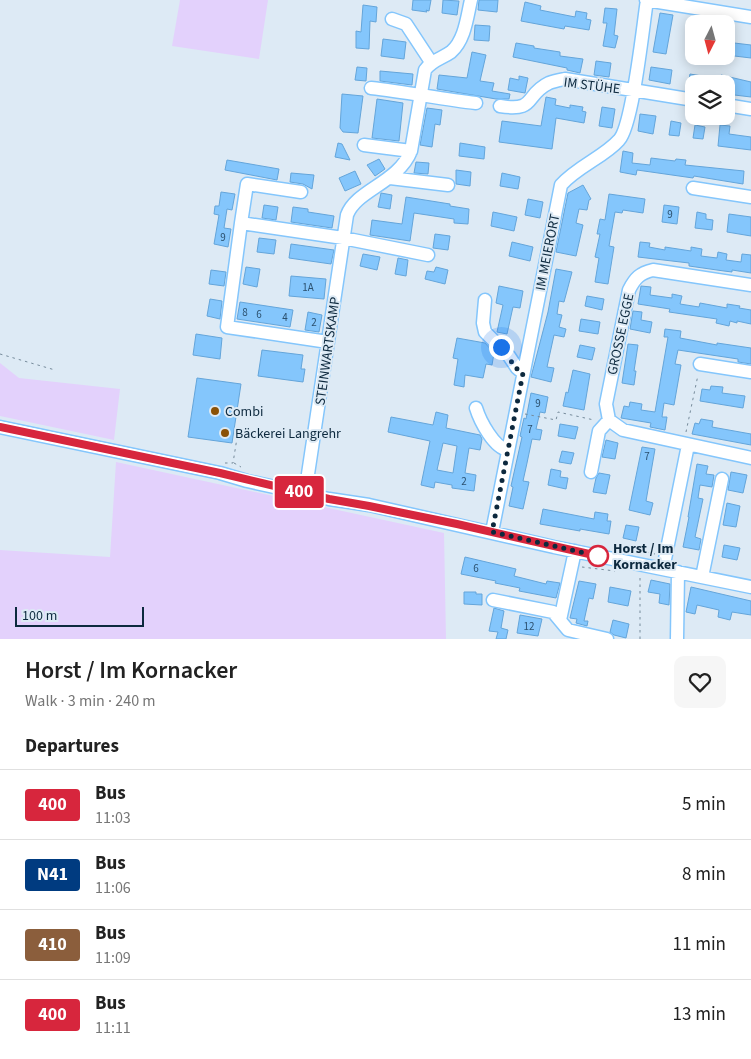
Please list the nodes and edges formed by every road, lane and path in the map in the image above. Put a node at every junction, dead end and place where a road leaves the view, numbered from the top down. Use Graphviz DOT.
graph roads {
  1 [pos="471,0"];
  2 [pos="646,0"];
  3 [pos="751,17"];
  4 [pos="392,18"];
  5 [pos="430,62"];
  6 [pos="372,88"];
  7 [pos="634,90"];
  8 [pos="420,95"];
  9 [pos="685,98"];
  10 [pos="476,103"];
  11 [pos="500,106"];
  12 [pos="735,106"];
  13 [pos="751,109"];
  14 [pos="364,145"];
  15 [pos="411,151"];
  16 [pos="390,178"];
  17 [pos="448,185"];
  18 [pos="693,188"];
  19 [pos="301,192"];
  20 [pos="751,197"];
  21 [pos="241,223"];
  22 [pos="343,238"];
  23 [pos="428,255"];
  24 [pos="751,285"];
  25 [pos="485,300"];
  26 [pos="328,342"];
  27 [pos="0,354"];
  28 [pos="700,364"];
  29 [pos="55,370"];
  30 [pos="751,372"];
  31 [pos="523,373"];
  32 [pos="476,408"];
  33 [pos="515,412"];
  34 [pos="609,420"];
  35 [pos="0,427"];
  36 [pos="246,435"];
  37 [pos="688,445"];
  38 [pos="508,450"];
  39 [pos="751,458"];
  40 [pos="224,463"];
  41 [pos="591,472"];
  42 [pos="722,479"];
  43 [pos="306,494"];
  44 [pos="492,532"];
  45 [pos="575,551"];
  46 [pos="640,564"];
  47 [pos="664,569"];
  48 [pos="620,571"];
  49 [pos="678,572"];
  50 [pos="570,573"];
  51 [pos="702,577"];
  52 [pos="751,587"];
  53 [pos="494,600"];
  54 [pos="560,620"];
  55 [pos="607,639"];
  56 [pos="640,639"];
  57 [pos="677,639"];
  1 -- 5 [label="street"];
  2 -- 3 [label="street"];
  2 -- 7 [label="street, IM MEIERORT"];
  4 -- 5 [label="street"];
  5 -- 8 [label="street, STEINWARTSKAMP"];
  6 -- 8 [label="street"];
  7 -- 9 [label="street, IM STÜHE"];
  7 -- 11 [label="street, IM STÜHE"];
  7 -- 31 [label="street, IM MEIERORT"];
  8 -- 10 [label="street"];
  8 -- 15 [label="street, STEINWARTSKAMP"];
  12 -- 13 [label="street"];
  14 -- 15 [label="street"];
  15 -- 16 [label="street, STEINWARTSKAMP"];
  16 -- 17 [label="street"];
  16 -- 22 [label="street, STEINWARTSKAMP"];
  18 -- 20 [label="street"];
  19 -- 21 [label="street"];
  21 -- 22 [label="street"];
  21 -- 26 [label="street"];
  22 -- 23 [label="street"];
  22 -- 26 [label="street, STEINWARTSKAMP"];
  24 -- 34 [label="street, GROSSE EGGE"];
  25 -- 31 [label="street"];
  26 -- 43 [label="street, STEINWARTSKAMP"];
  27 -- 29 [label="path"];
  28 -- 30 [label="street"];
  28 -- 37 [label="path"];
  31 -- 33 [label="street, IM MEIERORT"];
  32 -- 38 [label="street"];
  33 -- 34 [label="path"];
  33 -- 38 [label="street, IM MEIERORT"];
  34 -- 37 [label="street"];
  34 -- 41 [label="street"];
  35 -- 43 [label="street"];
  36 -- 40 [label="path"];
  37 -- 39 [label="street"];
  37 -- 47 [label="street"];
  38 -- 44 [label="street, IM MEIERORT"];
  42 -- 51 [label="street"];
  43 -- 44 [label="street"];
  44 -- 45 [label="street"];
  45 -- 46 [label="street"];
  45 -- 50 [label="street"];
  46 -- 47 [label="street"];
  46 -- 56 [label="path"];
  47 -- 49 [label="street"];
  48 -- 50 [label="path"];
  49 -- 51 [label="street"];
  49 -- 57 [label="street"];
  50 -- 54 [label="street"];
  51 -- 52 [label="street"];
  53 -- 54 [label="street"];
  54 -- 55 [label="street"];
}
